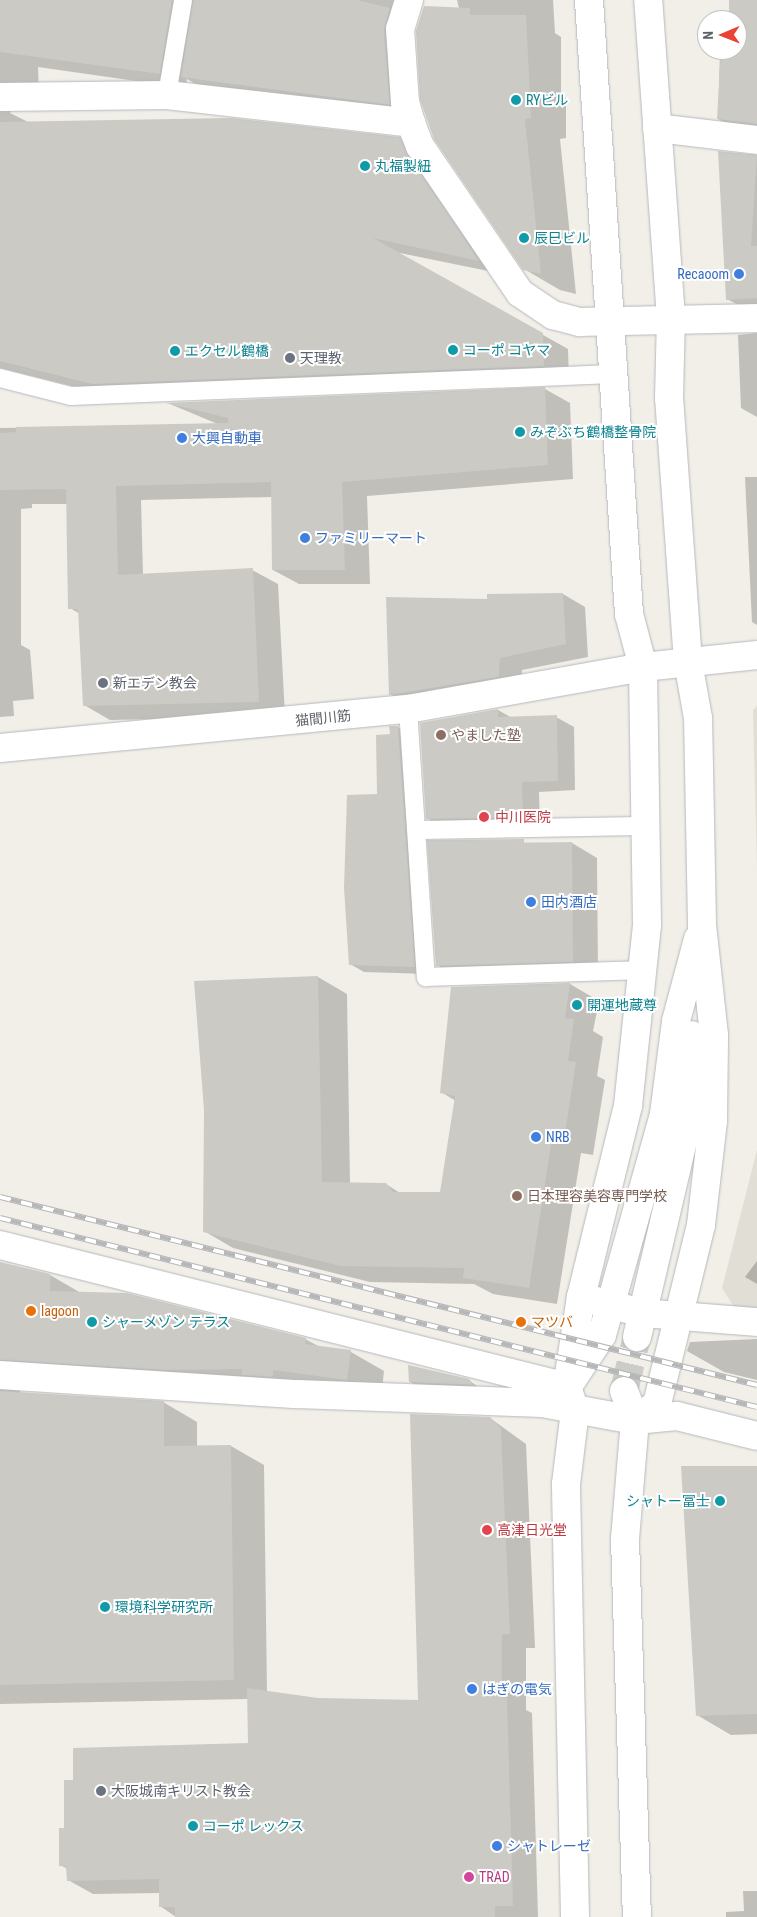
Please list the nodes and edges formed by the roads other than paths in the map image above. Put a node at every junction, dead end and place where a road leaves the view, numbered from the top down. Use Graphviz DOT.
graph roads {
  1 [pos="183,0"];
  2 [pos="409,0"];
  3 [pos="589,0"];
  4 [pos="648,0"];
  5 [pos="167,95"];
  6 [pos="0,97"];
  7 [pos="411,123"];
  8 [pos="658,128"];
  9 [pos="757,140"];
  10 [pos="671,318"];
  11 [pos="757,318"];
  12 [pos="613,321"];
  13 [pos="613,374"];
  14 [pos="0,378"];
  15 [pos="757,655"];
  16 [pos="688,662"];
  17 [pos="643,667"];
  18 [pos="408,709"];
  19 [pos="0,748"];
  20 [pos="645,826"];
  21 [pos="417,830"];
  22 [pos="702,924"];
  23 [pos="644,970"];
  24 [pos="0,1245"];
  25 [pos="581,1297"];
  26 [pos="609,1307"];
  27 [pos="678,1318"];
  28 [pos="757,1322"];
  29 [pos="640,1325"];
  30 [pos="0,1375"];
  31 [pos="624,1391"];
  32 [pos="571,1399"];
  33 [pos="635,1420"];
  34 [pos="757,1436"];
  35 [pos="575,1917"];
  36 [pos="637,1917"];
  1 -- 5 [label="lane"];
  2 -- 7 [label="street"];
  3 -- 12 [label="street"];
  4 -- 8 [label="street"];
  5 -- 6 [label="street"];
  5 -- 7 [label="street"];
  7 -- 12 [label="street"];
  8 -- 9 [label="street"];
  8 -- 10 [label="street"];
  10 -- 11 [label="street"];
  10 -- 12 [label="street"];
  10 -- 16 [label="street"];
  12 -- 13 [label="street"];
  13 -- 14 [label="lane"];
  13 -- 17 [label="street"];
  15 -- 16 [label="street"];
  16 -- 17 [label="street, 猫間川筋"];
  16 -- 22 [label="street"];
  17 -- 18 [label="street, 猫間川筋"];
  17 -- 20 [label="street"];
  18 -- 19 [label="street, 猫間川筋"];
  18 -- 21 [label="lane"];
  20 -- 21 [label="lane"];
  20 -- 23 [label="street"];
  21 -- 23 [label="lane"];
  22 -- 26 [label="street"];
  22 -- 27 [label="street"];
  22 -- 29 [label="street"];
  23 -- 25 [label="street"];
  24 -- 32 [label="street"];
  25 -- 26 [label="street"];
  25 -- 32 [label="street"];
  26 -- 29 [label="street"];
  26 -- 32 [label="street"];
  27 -- 28 [label="street"];
  27 -- 29 [label="street"];
  27 -- 33 [label="street"];
  30 -- 32 [label="street"];
  31 -- 33 [label="street"];
  32 -- 33 [label="street"];
  32 -- 35 [label="street"];
  33 -- 34 [label="street"];
  33 -- 36 [label="street"];
}
